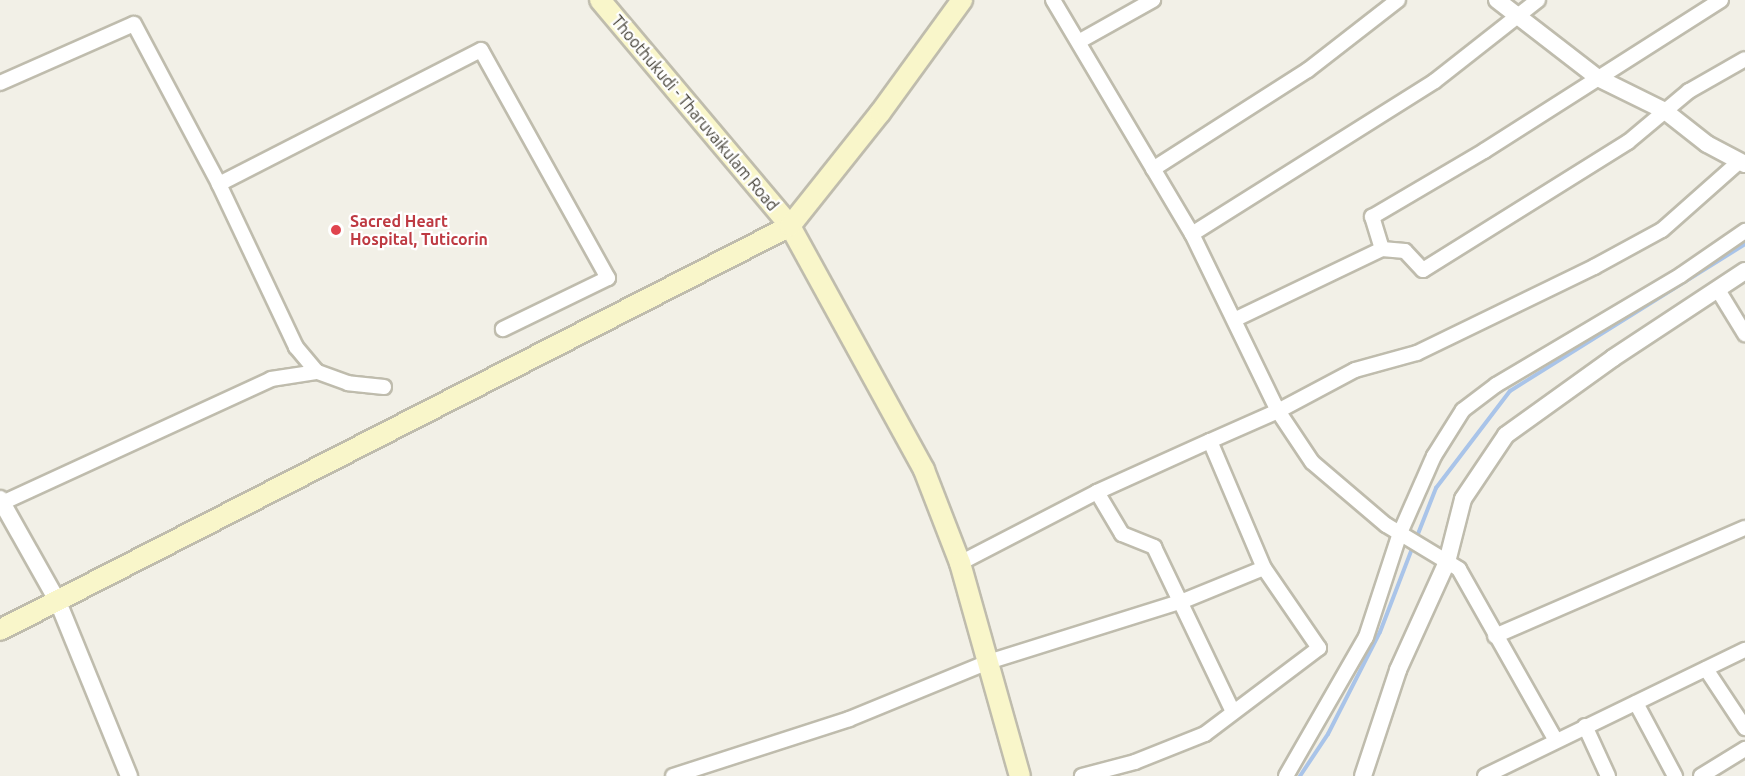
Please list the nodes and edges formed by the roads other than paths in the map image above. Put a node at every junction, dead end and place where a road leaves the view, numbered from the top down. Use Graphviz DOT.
graph roads {
  1 [pos="600,0"];
  2 [pos="962,0"];
  3 [pos="1053,0"];
  4 [pos="1153,0"];
  5 [pos="1398,0"];
  6 [pos="1497,0"];
  7 [pos="1538,0"];
  8 [pos="1721,0"];
  9 [pos="1520,16"];
  10 [pos="1080,41"];
  11 [pos="1745,59"];
  12 [pos="1598,78"];
  13 [pos="0,83"];
  14 [pos="1665,111"];
  15 [pos="1743,162"];
  16 [pos="1154,169"];
  17 [pos="219,184"];
  18 [pos="790,226"];
  19 [pos="1745,231"];
  20 [pos="1192,234"];
  21 [pos="1382,249"];
  22 [pos="1745,271"];
  23 [pos="1718,290"];
  24 [pos="1236,319"];
  25 [pos="502,329"];
  26 [pos="1745,334"];
  27 [pos="317,372"];
  28 [pos="384,387"];
  29 [pos="1278,411"];
  30 [pos="1210,441"];
  31 [pos="1097,492"];
  32 [pos="1,501"];
  33 [pos="1743,534"];
  34 [pos="1404,535"];
  35 [pos="1443,558"];
  36 [pos="960,563"];
  37 [pos="1264,568"];
  38 [pos="1183,601"];
  39 [pos="58,602"];
  40 [pos="0,630"];
  41 [pos="1495,636"];
  42 [pos="1745,650"];
  43 [pos="988,662"];
  44 [pos="1706,669"];
  45 [pos="1636,703"];
  46 [pos="1233,712"];
  47 [pos="1585,726"];
  48 [pos="1745,728"];
  49 [pos="1555,740"];
  50 [pos="1745,748"];
  51 [pos="1137,769"];
  52 [pos="689,774"];
  53 [pos="129,776"];
  54 [pos="673,776"];
  55 [pos="1020,776"];
  56 [pos="1082,776"];
  57 [pos="1286,776"];
  58 [pos="1362,776"];
  59 [pos="1485,776"];
  60 [pos="1608,776"];
  61 [pos="1675,776"];
  62 [pos="1701,776"];
  1 -- 18 [label="main road, Thoothukudi - Tharuvaikulam Road"];
  2 -- 18 [label="main road"];
  3 -- 10 [label="street"];
  4 -- 10 [label="street"];
  5 -- 16 [label="street"];
  6 -- 9 [label="street"];
  7 -- 9 [label="street"];
  8 -- 12 [label="street"];
  9 -- 12 [label="street"];
  9 -- 20 [label="street"];
  10 -- 16 [label="street"];
  11 -- 14 [label="street"];
  12 -- 14 [label="street"];
  12 -- 21 [label="street"];
  13 -- 17 [label="street"];
  14 -- 15 [label="street"];
  14 -- 21 [label="street"];
  15 -- 29 [label="street"];
  16 -- 20 [label="street"];
  17 -- 25 [label="street"];
  17 -- 27 [label="street"];
  18 -- 36 [label="main road, Thoothukudi - Tharuvaikulam Road"];
  18 -- 39 [label="main road"];
  19 -- 34 [label="street"];
  20 -- 24 [label="street"];
  21 -- 24 [label="street"];
  22 -- 23 [label="street"];
  23 -- 26 [label="street"];
  23 -- 35 [label="street"];
  24 -- 29 [label="street"];
  27 -- 28 [label="street"];
  27 -- 32 [label="street"];
  29 -- 30 [label="street"];
  29 -- 34 [label="street"];
  30 -- 31 [label="street"];
  30 -- 37 [label="street"];
  31 -- 36 [label="street"];
  31 -- 38 [label="street"];
  32 -- 39 [label="street"];
  33 -- 41 [label="street"];
  34 -- 35 [label="street"];
  34 -- 57 [label="street"];
  35 -- 41 [label="street"];
  35 -- 58 [label="street"];
  36 -- 43 [label="main road, Thoothukudi - Tharuvaikulam Road"];
  37 -- 38 [label="street"];
  37 -- 46 [label="street"];
  38 -- 43 [label="street"];
  38 -- 46 [label="street"];
  39 -- 40 [label="main road"];
  39 -- 53 [label="street"];
  41 -- 49 [label="street"];
  42 -- 44 [label="street"];
  43 -- 52 [label="street"];
  43 -- 55 [label="main road, Thoothukudi - Tharuvaikulam Road"];
  44 -- 45 [label="street"];
  44 -- 48 [label="street"];
  45 -- 47 [label="street"];
  45 -- 61 [label="street"];
  46 -- 51 [label="street"];
  47 -- 49 [label="street"];
  47 -- 60 [label="street"];
  49 -- 59 [label="street"];
  50 -- 62 [label="street"];
  51 -- 56 [label="street"];
  52 -- 54 [label="street"];
}
